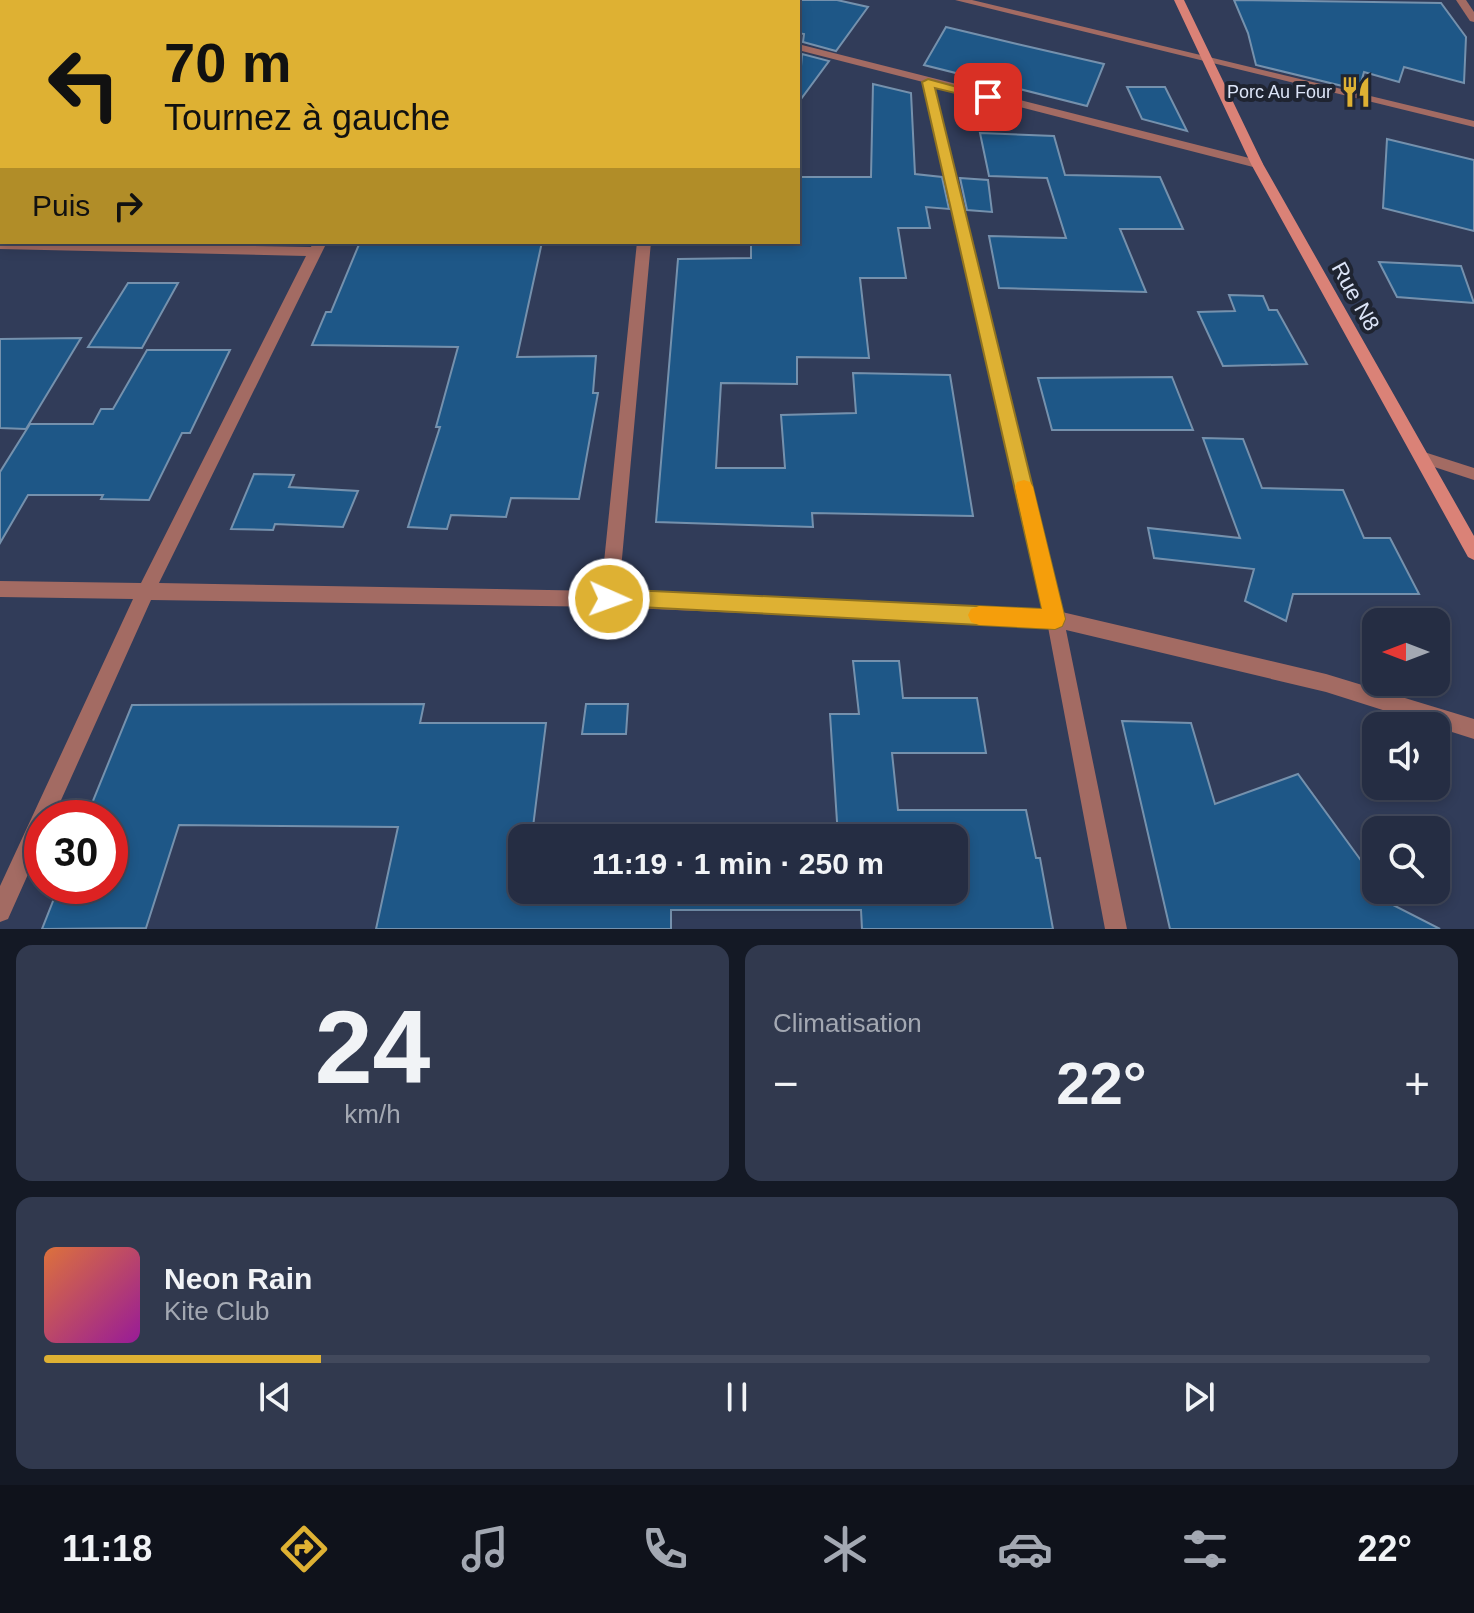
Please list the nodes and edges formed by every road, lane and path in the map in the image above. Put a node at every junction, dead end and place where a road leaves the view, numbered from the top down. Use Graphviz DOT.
graph roads {
  1 [pos="960,0"];
  2 [pos="1179,0"];
  3 [pos="1461,0"];
  4 [pos="1474,19"];
  5 [pos="800,48"];
  6 [pos="1205,58"];
  7 [pos="928,82"];
  8 [pos="1474,124"];
  9 [pos="1257,164"];
  10 [pos="644,244"];
  11 [pos="0,245"];
  12 [pos="318,247"];
  13 [pos="1421,457"];
  14 [pos="1474,474"];
  15 [pos="1474,552"];
  16 [pos="0,589"];
  17 [pos="147,589"];
  18 [pos="609,599"];
  19 [pos="1055,619"];
  20 [pos="1474,729"];
  21 [pos="50,800"];
  22 [pos="24,858"];
  23 [pos="0,911"];
  24 [pos="1116,929"];
  1 -- 6 [label="street"];
  2 -- 6 [label="street, Rue N8"];
  3 -- 4 [label="street"];
  5 -- 7 [label="street"];
  6 -- 8 [label="street"];
  6 -- 9 [label="street, Rue N8"];
  7 -- 9 [label="street"];
  7 -- 19 [label="street"];
  9 -- 13 [label="street, Rue N8"];
  10 -- 18 [label="street"];
  11 -- 12 [label="street"];
  12 -- 17 [label="street"];
  13 -- 14 [label="lane"];
  13 -- 15 [label="street, Rue N8"];
  16 -- 17 [label="street"];
  17 -- 18 [label="street"];
  17 -- 21 [label="street"];
  18 -- 19 [label="street"];
  19 -- 20 [label="street"];
  19 -- 24 [label="street"];
  22 -- 23 [label="street"];
}
